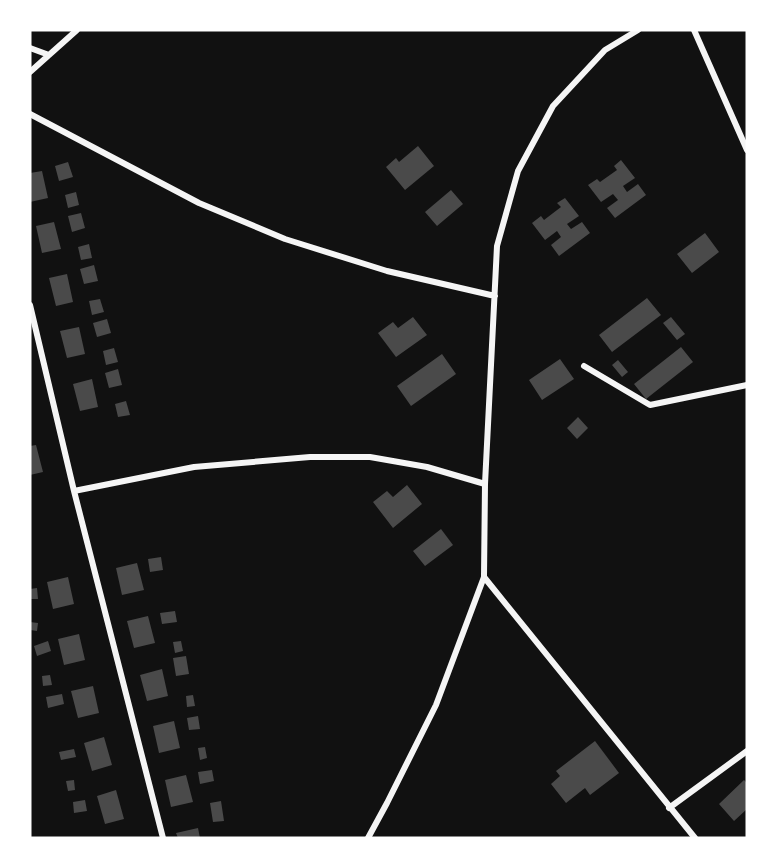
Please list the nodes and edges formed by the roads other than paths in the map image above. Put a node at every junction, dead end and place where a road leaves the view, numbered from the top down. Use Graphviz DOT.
graph roads {
  1 [pos="76,30"];
  2 [pos="638,30"];
  3 [pos="694,30"];
  4 [pos="30,48"];
  5 [pos="49,55"];
  6 [pos="30,72"];
  7 [pos="30,114"];
  8 [pos="747,150"];
  9 [pos="495,296"];
  10 [pos="30,305"];
  11 [pos="584,366"];
  12 [pos="747,385"];
  13 [pos="485,484"];
  14 [pos="74,491"];
  15 [pos="484,577"];
  16 [pos="747,751"];
  17 [pos="669,808"];
  18 [pos="163,838"];
  19 [pos="368,838"];
  20 [pos="695,838"];
  1 -- 5 [label="street"];
  2 -- 9 [label="street"];
  3 -- 8 [label="street"];
  4 -- 5 [label="street"];
  5 -- 6 [label="street"];
  7 -- 9 [label="street"];
  9 -- 13 [label="street"];
  10 -- 14 [label="street"];
  11 -- 12 [label="street"];
  13 -- 14 [label="street"];
  13 -- 15 [label="street"];
  14 -- 18 [label="street"];
  15 -- 17 [label="street"];
  15 -- 19 [label="street"];
  16 -- 17 [label="street"];
  17 -- 20 [label="street"];
}
